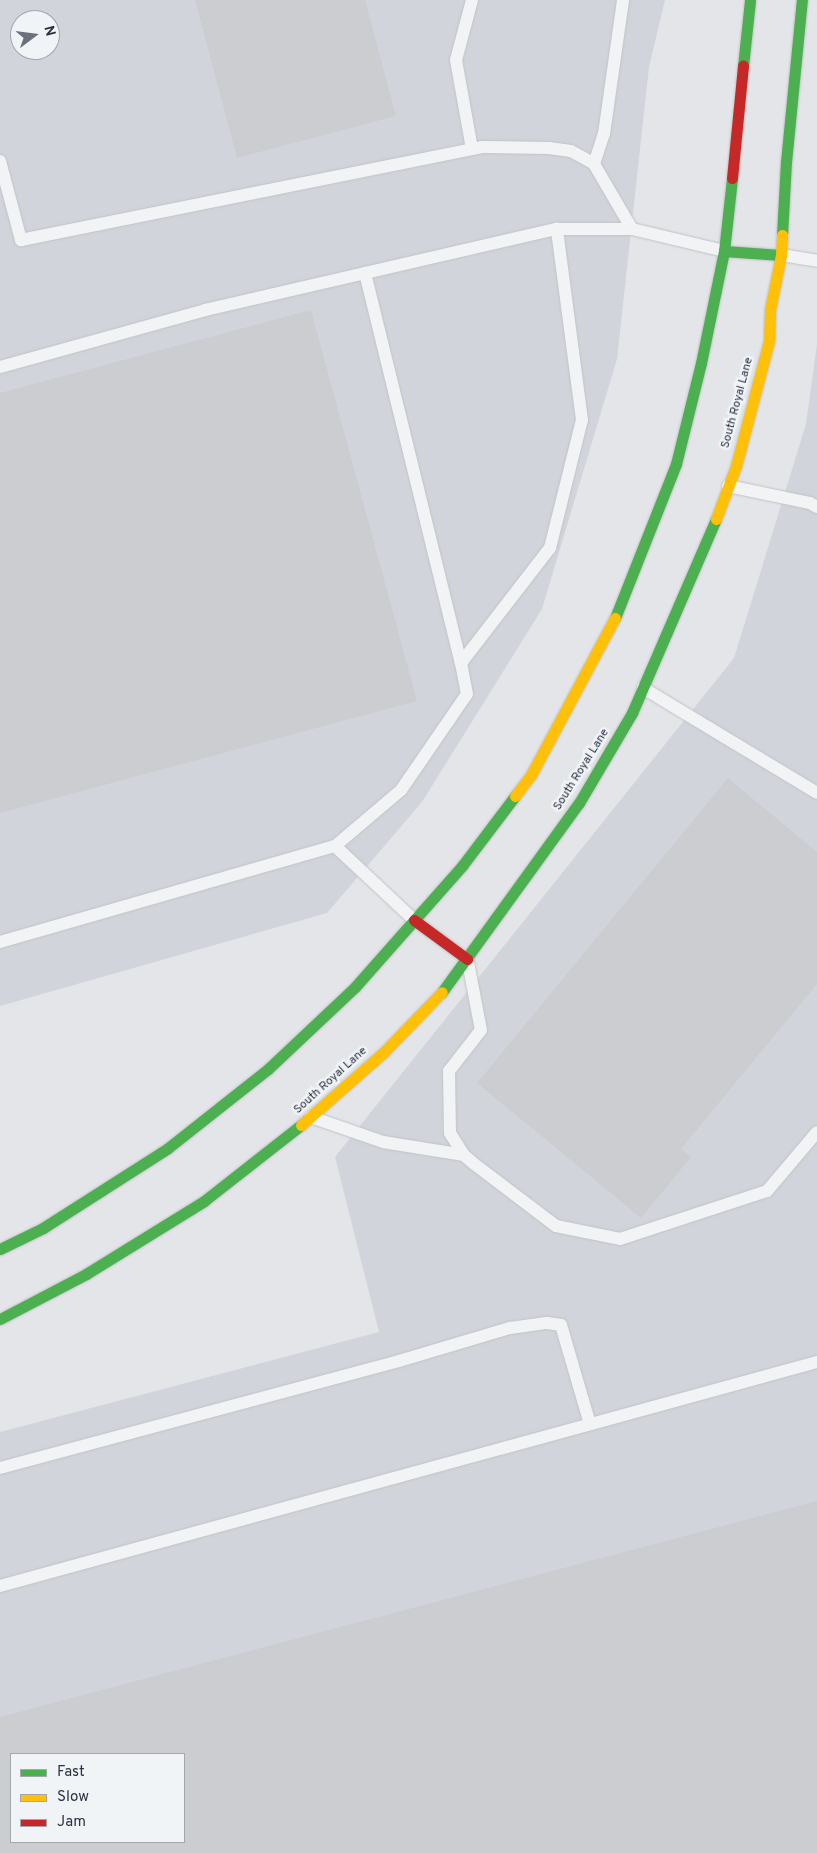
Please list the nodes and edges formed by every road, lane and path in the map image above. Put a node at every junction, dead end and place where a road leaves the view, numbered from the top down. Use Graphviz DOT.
graph roads {
  1 [pos="472,0"];
  2 [pos="623,0"];
  3 [pos="750,0"];
  4 [pos="802,0"];
  5 [pos="472,149"];
  6 [pos="0,161"];
  7 [pos="594,164"];
  8 [pos="557,229"];
  9 [pos="632,229"];
  10 [pos="724,251"];
  11 [pos="781,255"];
  12 [pos="817,261"];
  13 [pos="365,273"];
  14 [pos="0,367"];
  15 [pos="728,486"];
  16 [pos="817,507"];
  17 [pos="461,663"];
  18 [pos="643,688"];
  19 [pos="817,793"];
  20 [pos="335,846"];
  21 [pos="414,920"];
  22 [pos="0,942"];
  23 [pos="467,959"];
  24 [pos="311,1117"];
  25 [pos="817,1132"];
  26 [pos="464,1155"];
  27 [pos="0,1249"];
  28 [pos="0,1319"];
  29 [pos="817,1362"];
  30 [pos="590,1424"];
  31 [pos="0,1468"];
  32 [pos="0,1586"];
  1 -- 5 [label="lane"];
  2 -- 7 [label="lane"];
  3 -- 10 [label="main road"];
  4 -- 11 [label="main road, South Royal Lane"];
  5 -- 6 [label="lane"];
  5 -- 7 [label="lane"];
  7 -- 9 [label="lane"];
  8 -- 9 [label="lane"];
  8 -- 13 [label="lane"];
  8 -- 17 [label="lane"];
  9 -- 10 [label="lane"];
  10 -- 11 [label="main road"];
  10 -- 21 [label="main road"];
  11 -- 12 [label="lane"];
  11 -- 15 [label="main road, South Royal Lane"];
  13 -- 14 [label="lane"];
  13 -- 17 [label="lane"];
  15 -- 16 [label="lane"];
  15 -- 18 [label="main road, South Royal Lane"];
  17 -- 20 [label="lane"];
  18 -- 19 [label="lane"];
  18 -- 23 [label="main road, South Royal Lane"];
  20 -- 21 [label="lane"];
  20 -- 22 [label="lane"];
  21 -- 23 [label="main road"];
  21 -- 27 [label="main road"];
  23 -- 24 [label="main road, South Royal Lane"];
  23 -- 26 [label="lane"];
  24 -- 26 [label="lane"];
  24 -- 28 [label="main road, South Royal Lane"];
  25 -- 26 [label="lane"];
  29 -- 30 [label="lane"];
  30 -- 31 [label="lane"];
  30 -- 32 [label="lane"];
}
